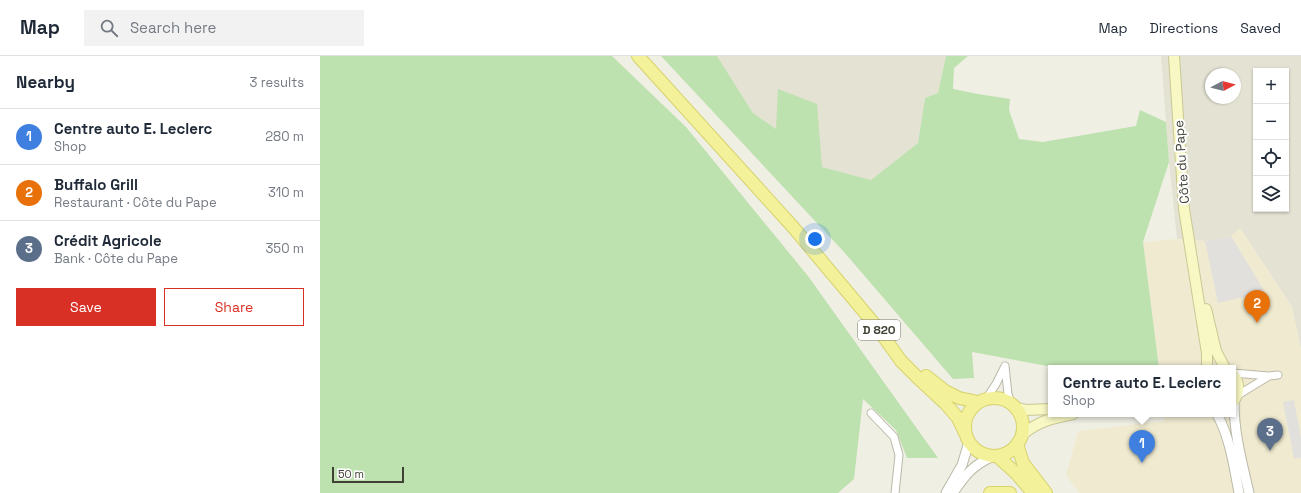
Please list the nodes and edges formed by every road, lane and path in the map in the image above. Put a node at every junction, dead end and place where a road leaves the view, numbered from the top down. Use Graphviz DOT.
graph roads {
  1 [pos="638,56"];
  2 [pos="1174,56"];
  3 [pos="793,227"];
  4 [pos="1194,267"];
  5 [pos="1207,365"];
  6 [pos="1223,365"];
  7 [pos="1236,373"];
  8 [pos="1278,374"];
  9 [pos="1269,376"];
  10 [pos="1236,378"];
  11 [pos="1236,397"];
  12 [pos="1236,399"];
  13 [pos="982,400"];
  14 [pos="1014,406"];
  15 [pos="1048,409"];
  16 [pos="871,412"];
  17 [pos="1061,417"];
  18 [pos="1219,417"];
  19 [pos="1234,417"];
  20 [pos="967,437"];
  21 [pos="1020,440"];
  22 [pos="995,456"];
  23 [pos="895,493"];
  24 [pos="946,493"];
  25 [pos="954,493"];
  26 [pos="990,493"];
  27 [pos="1010,493"];
  28 [pos="1032,493"];
  29 [pos="1046,493"];
  30 [pos="1239,493"];
  31 [pos="1249,493"];
  1 -- 3 [label="main road, D 820"];
  2 -- 4 [label="main road, Côte du Pape"];
  3 -- 13 [label="main road, D 820"];
  3 -- 20 [label="main road, D 820"];
  4 -- 5 [label="main road, Côte du Pape"];
  4 -- 6 [label="main road, Côte du Pape"];
  7 -- 9 [label="street"];
  8 -- 9 [label="street"];
  9 -- 12 [label="street"];
  10 -- 11 [label="main road"];
  13 -- 14 [label="main road"];
  13 -- 14 [label="street"];
  13 -- 20 [label="main road"];
  14 -- 15 [label="main road"];
  14 -- 21 [label="main road"];
  16 -- 23 [label="street"];
  17 -- 21 [label="main road"];
  18 -- 30 [label="street"];
  19 -- 31 [label="street"];
  20 -- 22 [label="main road"];
  20 -- 24 [label="street"];
  21 -- 22 [label="main road"];
  21 -- 29 [label="main road"];
  22 -- 25 [label="street"];
  22 -- 28 [label="main road"];
  26 -- 27 [label="main road"];
}
